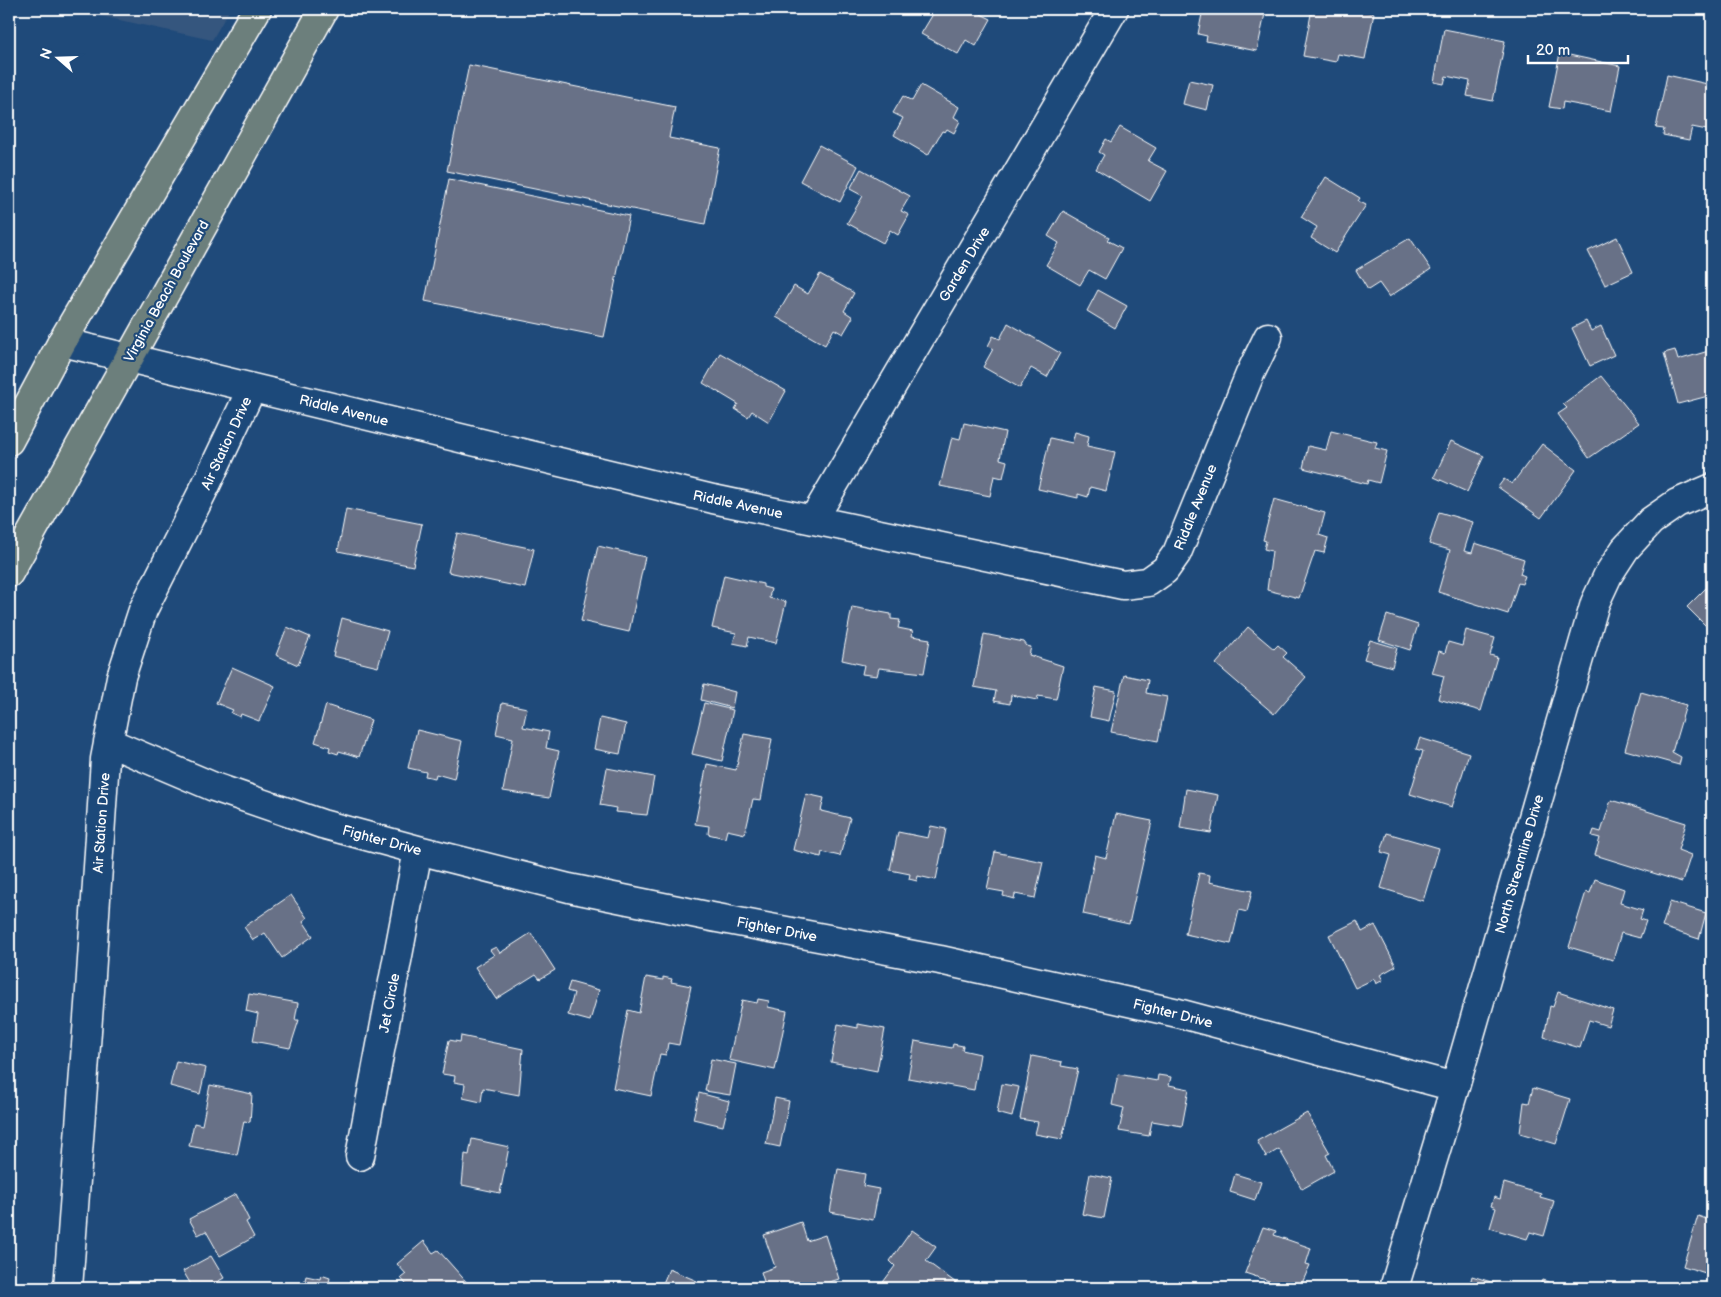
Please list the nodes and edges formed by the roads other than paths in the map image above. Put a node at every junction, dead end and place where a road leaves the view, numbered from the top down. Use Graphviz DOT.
graph roads {
  1 [pos="257,9"];
  2 [pos="324,9"];
  3 [pos="1114,9"];
  4 [pos="1268,337"];
  5 [pos="62,342"];
  6 [pos="128,358"];
  7 [pos="252,388"];
  8 [pos="9,441"];
  9 [pos="1712,488"];
  10 [pos="813,520"];
  11 [pos="9,573"];
  12 [pos="108,742"];
  13 [pos="418,850"];
  14 [pos="1455,1087"];
  15 [pos="360,1156"];
  16 [pos="68,1288"];
  17 [pos="1394,1288"];
  1 -- 5 [label="main road"];
  2 -- 6 [label="main road, Virginia Beach Boulevard"];
  3 -- 10 [label="street, Garden Drive"];
  4 -- 10 [label="street, Riddle Avenue"];
  5 -- 6 [label="street, Riddle Avenue"];
  5 -- 8 [label="main road"];
  6 -- 7 [label="street, Riddle Avenue"];
  6 -- 11 [label="main road, Virginia Beach Boulevard"];
  7 -- 10 [label="street, Riddle Avenue"];
  7 -- 12 [label="street, Air Station Drive"];
  9 -- 14 [label="street, North Streamline Drive"];
  12 -- 13 [label="street, Fighter Drive"];
  12 -- 16 [label="street, Air Station Drive"];
  13 -- 14 [label="street, Fighter Drive"];
  13 -- 15 [label="street, Jet Circle"];
  14 -- 17 [label="street, North Streamline Drive"];
}
